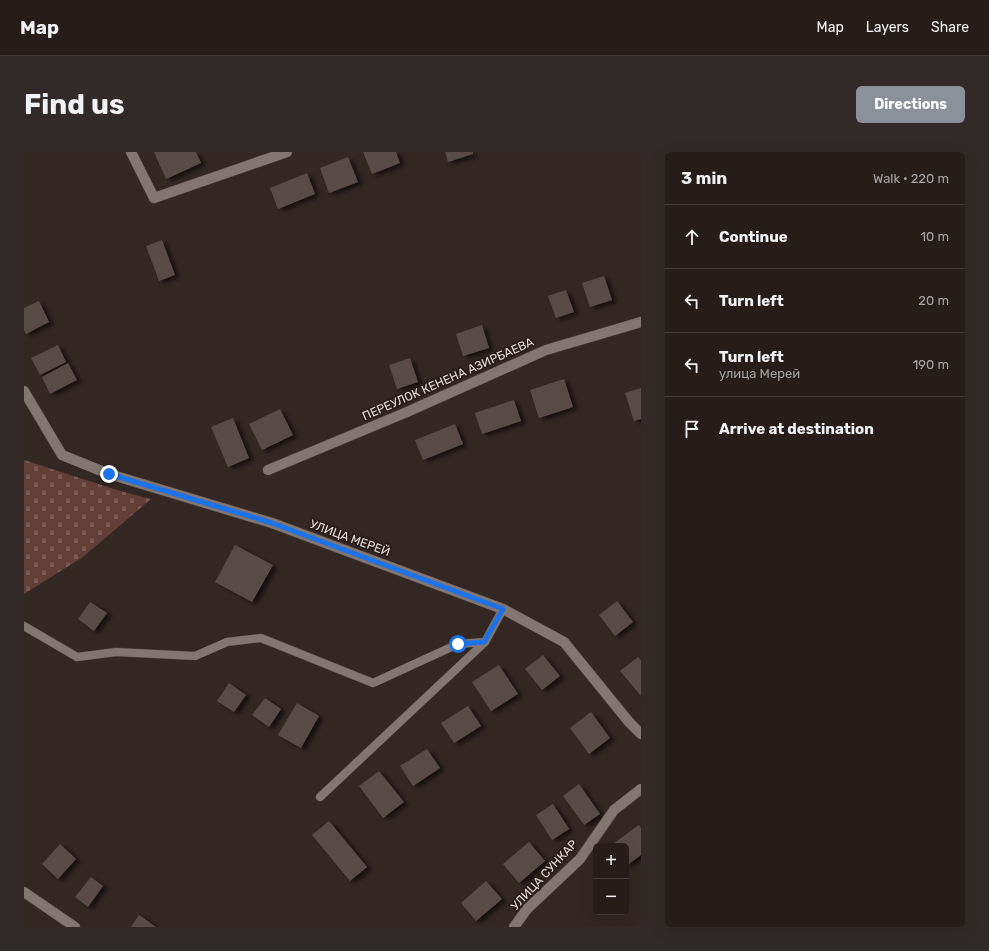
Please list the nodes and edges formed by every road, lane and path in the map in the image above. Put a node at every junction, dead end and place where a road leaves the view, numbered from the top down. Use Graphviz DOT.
graph roads {
  1 [pos="131,152"];
  2 [pos="287,152"];
  3 [pos="641,322"];
  4 [pos="24,390"];
  5 [pos="28,405"];
  6 [pos="268,470"];
  7 [pos="503,609"];
  8 [pos="24,626"];
  9 [pos="484,642"];
  10 [pos="641,734"];
  11 [pos="641,789"];
  12 [pos="320,797"];
  13 [pos="24,892"];
  14 [pos="75,927"];
  15 [pos="514,927"];
  1 -- 2 [label="street"];
  3 -- 6 [label="street, ПЕРЕУЛОК КЕНЕНА АЗИРБАЕВА"];
  4 -- 5 [label="street, УЛИЦА МЕРЕЙ"];
  5 -- 7 [label="street, УЛИЦА МЕРЕЙ"];
  7 -- 9 [label="lane"];
  7 -- 10 [label="street, УЛИЦА МЕРЕЙ"];
  8 -- 9 [label="lane"];
  9 -- 12 [label="lane"];
  11 -- 15 [label="street, УЛИЦА СУНКАР"];
  13 -- 14 [label="street"];
}
